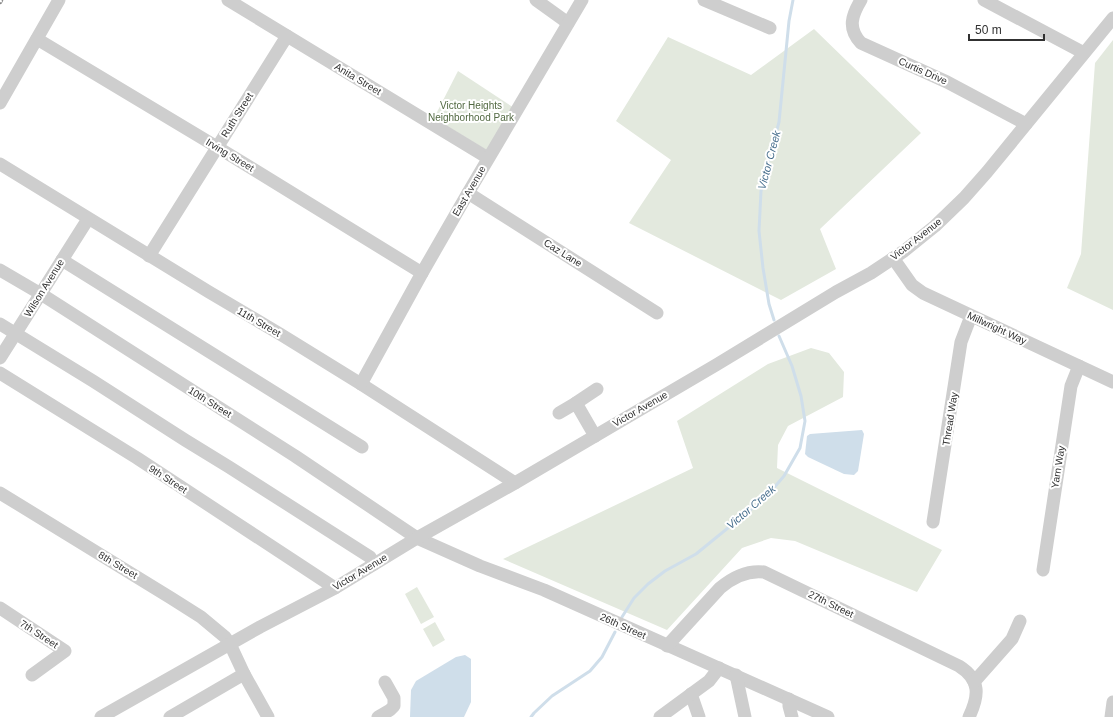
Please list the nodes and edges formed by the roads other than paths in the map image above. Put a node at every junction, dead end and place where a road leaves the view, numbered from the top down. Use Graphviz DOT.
graph roads {
  1 [pos="59,0"];
  2 [pos="228,0"];
  3 [pos="536,0"];
  4 [pos="582,0"];
  5 [pos="704,0"];
  6 [pos="861,0"];
  7 [pos="984,0"];
  8 [pos="1113,18"];
  9 [pos="568,23"];
  10 [pos="770,28"];
  11 [pos="287,36"];
  12 [pos="36,39"];
  13 [pos="1084,53"];
  14 [pos="0,103"];
  15 [pos="1026,124"];
  16 [pos="217,147"];
  17 [pos="488,158"];
  18 [pos="0,164"];
  19 [pos="468,192"];
  20 [pos="88,219"];
  21 [pos="149,256"];
  22 [pos="893,258"];
  23 [pos="62,260"];
  24 [pos="0,270"];
  25 [pos="422,273"];
  26 [pos="41,294"];
  27 [pos="657,313"];
  28 [pos="971,316"];
  29 [pos="0,324"];
  30 [pos="16,334"];
  31 [pos="0,358"];
  32 [pos="1079,366"];
  33 [pos="0,373"];
  34 [pos="1113,382"];
  35 [pos="361,384"];
  36 [pos="597,389"];
  37 [pos="576,403"];
  38 [pos="559,413"];
  39 [pos="595,436"];
  40 [pos="362,447"];
  41 [pos="515,483"];
  42 [pos="0,493"];
  43 [pos="933,522"];
  44 [pos="417,538"];
  45 [pos="374,564"];
  46 [pos="1043,570"];
  47 [pos="335,588"];
  48 [pos="0,608"];
  49 [pos="1020,621"];
  50 [pos="230,644"];
  51 [pos="667,646"];
  52 [pos="719,668"];
  53 [pos="32,674"];
  54 [pos="244,674"];
  55 [pos="736,675"];
  56 [pos="385,682"];
  57 [pos="974,682"];
  58 [pos="691,694"];
  59 [pos="789,699"];
  60 [pos="1113,702"];
  61 [pos="101,717"];
  62 [pos="170,717"];
  63 [pos="268,717"];
  64 [pos="378,717"];
  65 [pos="660,717"];
  66 [pos="699,717"];
  67 [pos="745,717"];
  68 [pos="792,717"];
  69 [pos="828,717"];
  70 [pos="969,717"];
  71 [pos="1111,717"];
  1 -- 12 [label="street"];
  2 -- 11 [label="street, Anita Street"];
  3 -- 9 [label="street"];
  4 -- 9 [label="street, East Avenue"];
  5 -- 10 [label="street"];
  6 -- 15 [label="street, Curtis Drive"];
  7 -- 13 [label="street"];
  8 -- 13 [label="street, Victor Avenue"];
  9 -- 17 [label="street, East Avenue"];
  11 -- 16 [label="street, Ruth Street"];
  11 -- 17 [label="street, Anita Street"];
  12 -- 14 [label="street"];
  12 -- 16 [label="street, Irving Street"];
  13 -- 15 [label="street, Victor Avenue"];
  15 -- 22 [label="street, Victor Avenue"];
  16 -- 21 [label="street, Ruth Street"];
  16 -- 25 [label="street, Irving Street"];
  17 -- 19 [label="street, East Avenue"];
  18 -- 20 [label="street, 11th Street"];
  19 -- 25 [label="street, East Avenue"];
  19 -- 27 [label="street, Caz Lane"];
  20 -- 21 [label="street, 11th Street"];
  20 -- 23 [label="street, Wilson Avenue"];
  21 -- 35 [label="street, 11th Street"];
  22 -- 28 [label="street, Millwright Way"];
  22 -- 39 [label="street, Victor Avenue"];
  23 -- 26 [label="street, Wilson Avenue"];
  23 -- 40 [label="street"];
  24 -- 26 [label="street, 10th Street"];
  25 -- 35 [label="street, East Avenue"];
  26 -- 30 [label="street, Wilson Avenue"];
  26 -- 44 [label="street, 10th Street"];
  28 -- 32 [label="street, Millwright Way"];
  28 -- 43 [label="street, Thread Way"];
  29 -- 30 [label="street"];
  30 -- 31 [label="street, Wilson Avenue"];
  30 -- 45 [label="street"];
  32 -- 34 [label="street, Millwright Way"];
  32 -- 46 [label="street, Yarn Way"];
  33 -- 47 [label="street, 9th Street"];
  35 -- 41 [label="street, 11th Street"];
  36 -- 37 [label="street"];
  37 -- 38 [label="street"];
  37 -- 39 [label="street"];
  39 -- 41 [label="street, Victor Avenue"];
  41 -- 44 [label="street, Victor Avenue"];
  42 -- 50 [label="street, 8th Street"];
  44 -- 45 [label="street, Victor Avenue"];
  44 -- 51 [label="street, 26th Street"];
  45 -- 47 [label="street, Victor Avenue"];
  47 -- 50 [label="street, Victor Avenue"];
  48 -- 53 [label="street, 7th Street"];
  49 -- 57 [label="street"];
  50 -- 54 [label="street, 8th Street"];
  50 -- 61 [label="street, Victor Avenue"];
  51 -- 52 [label="street, 26th Street"];
  51 -- 57 [label="street, 27th Street"];
  52 -- 55 [label="street, 26th Street"];
  52 -- 58 [label="street"];
  54 -- 62 [label="street"];
  54 -- 63 [label="street, 8th Street"];
  55 -- 59 [label="street, 26th Street"];
  55 -- 67 [label="street"];
  56 -- 64 [label="street"];
  57 -- 70 [label="street"];
  58 -- 65 [label="street"];
  58 -- 66 [label="street"];
  59 -- 68 [label="street"];
  59 -- 69 [label="street, 26th Street"];
  60 -- 71 [label="street"];
}
